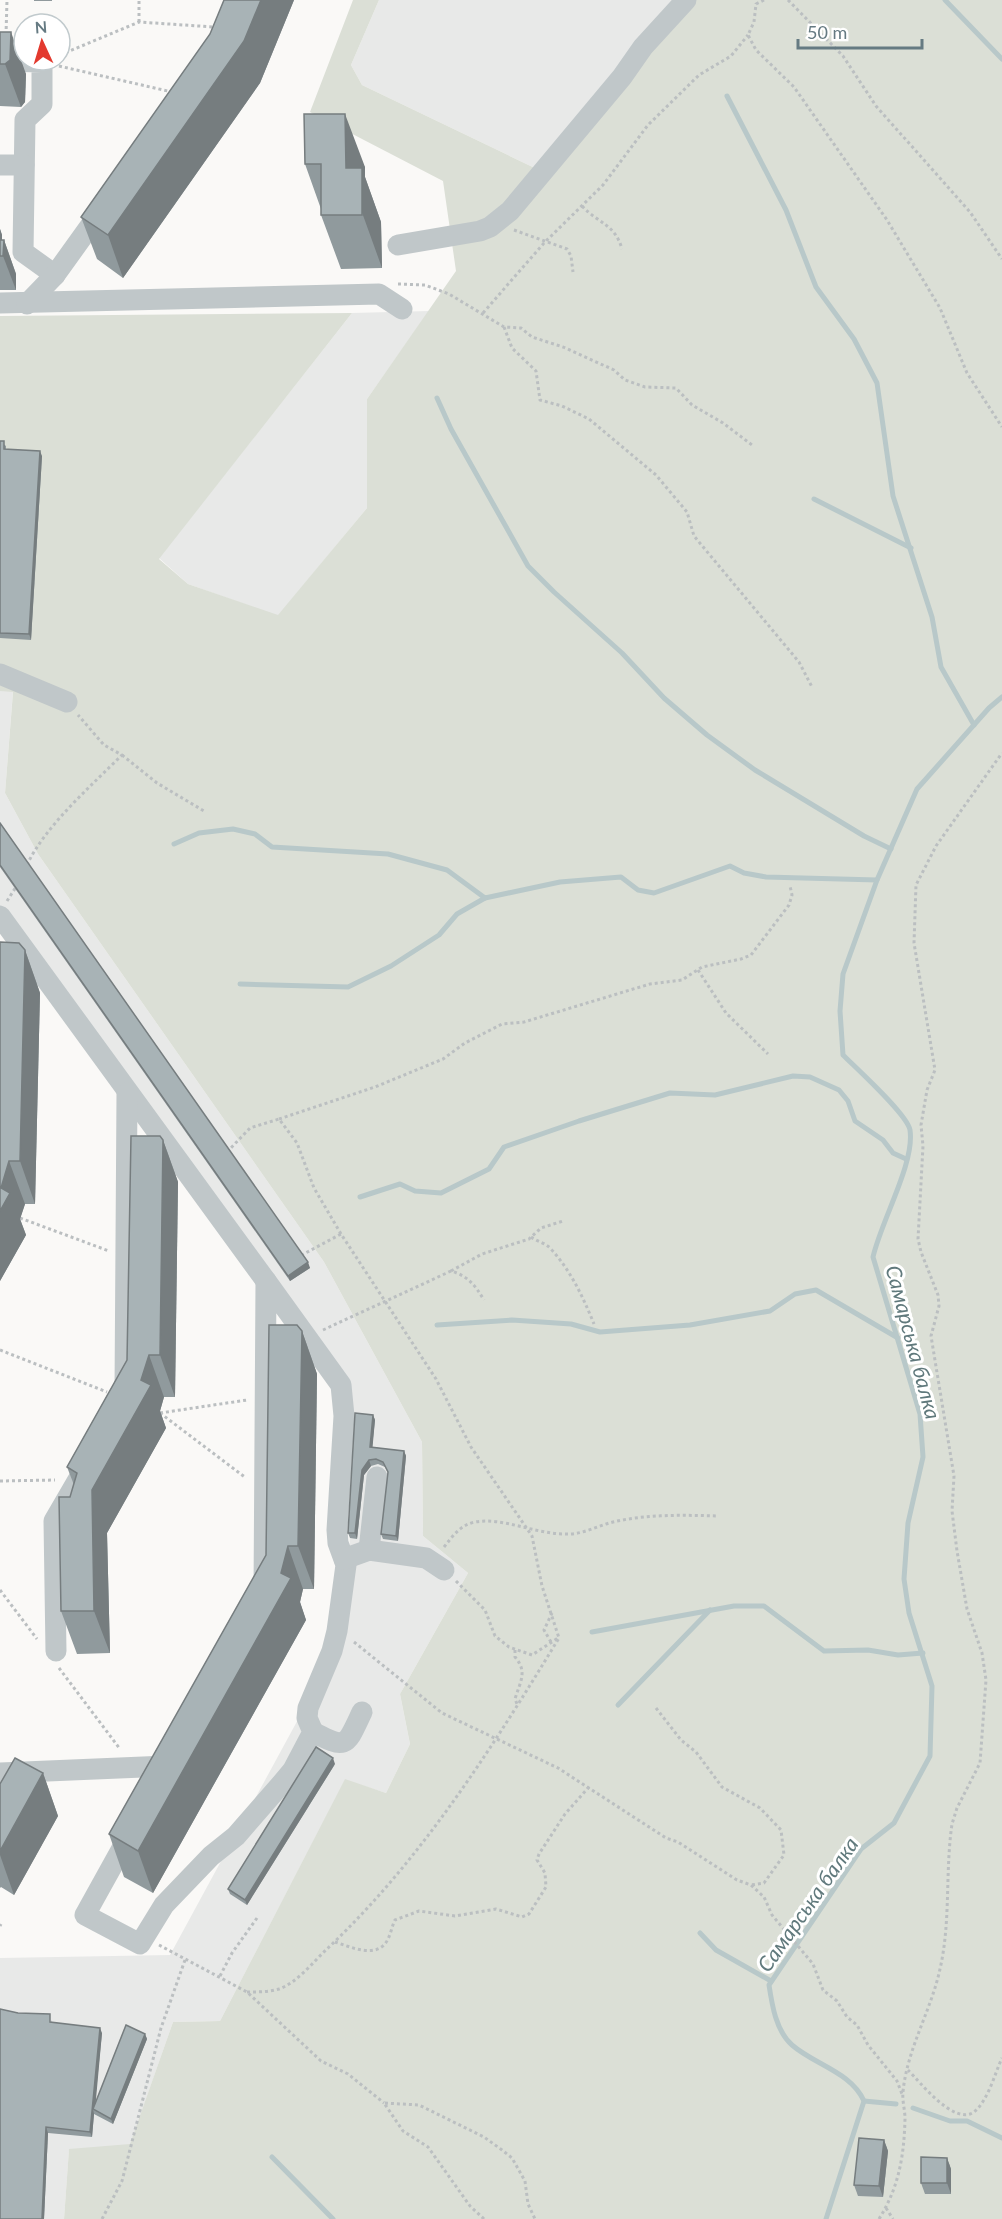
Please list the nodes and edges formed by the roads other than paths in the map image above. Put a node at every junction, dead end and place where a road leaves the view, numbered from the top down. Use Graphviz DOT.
graph roads {
  1 [pos="686,0"];
  2 [pos="48,72"];
  3 [pos="0,165"];
  4 [pos="24,165"];
  5 [pos="115,189"];
  6 [pos="398,246"];
  7 [pos="56,275"];
  8 [pos="0,303"];
  9 [pos="27,304"];
  10 [pos="402,309"];
  11 [pos="0,674"];
  12 [pos="67,702"];
  13 [pos="0,916"];
  14 [pos="128,1093"];
  15 [pos="266,1281"];
  16 [pos="122,1404"];
  17 [pos="95,1450"];
  18 [pos="377,1477"];
  19 [pos="369,1550"];
  20 [pos="344,1559"];
  21 [pos="437,1565"];
  22 [pos="52,1654"];
  23 [pos="362,1712"];
  24 [pos="313,1732"];
  25 [pos="167,1766"];
  26 [pos="1,1775"];
  1 -- 6 [label="lane"];
  2 -- 4 [label="lane"];
  3 -- 4 [label="lane"];
  4 -- 7 [label="lane"];
  5 -- 7 [label="lane"];
  7 -- 9 [label="lane"];
  8 -- 9 [label="lane"];
  9 -- 10 [label="lane"];
  11 -- 12 [label="lane"];
  13 -- 14 [label="lane"];
  14 -- 15 [label="lane"];
  14 -- 16 [label="lane"];
  15 -- 20 [label="lane"];
  15 -- 25 [label="lane"];
  17 -- 22 [label="lane"];
  18 -- 19 [label="lane"];
  19 -- 20 [label="lane"];
  19 -- 21 [label="lane"];
  20 -- 24 [label="lane"];
  23 -- 24 [label="lane"];
  24 -- 25 [label="lane"];
  25 -- 26 [label="lane"];
}
